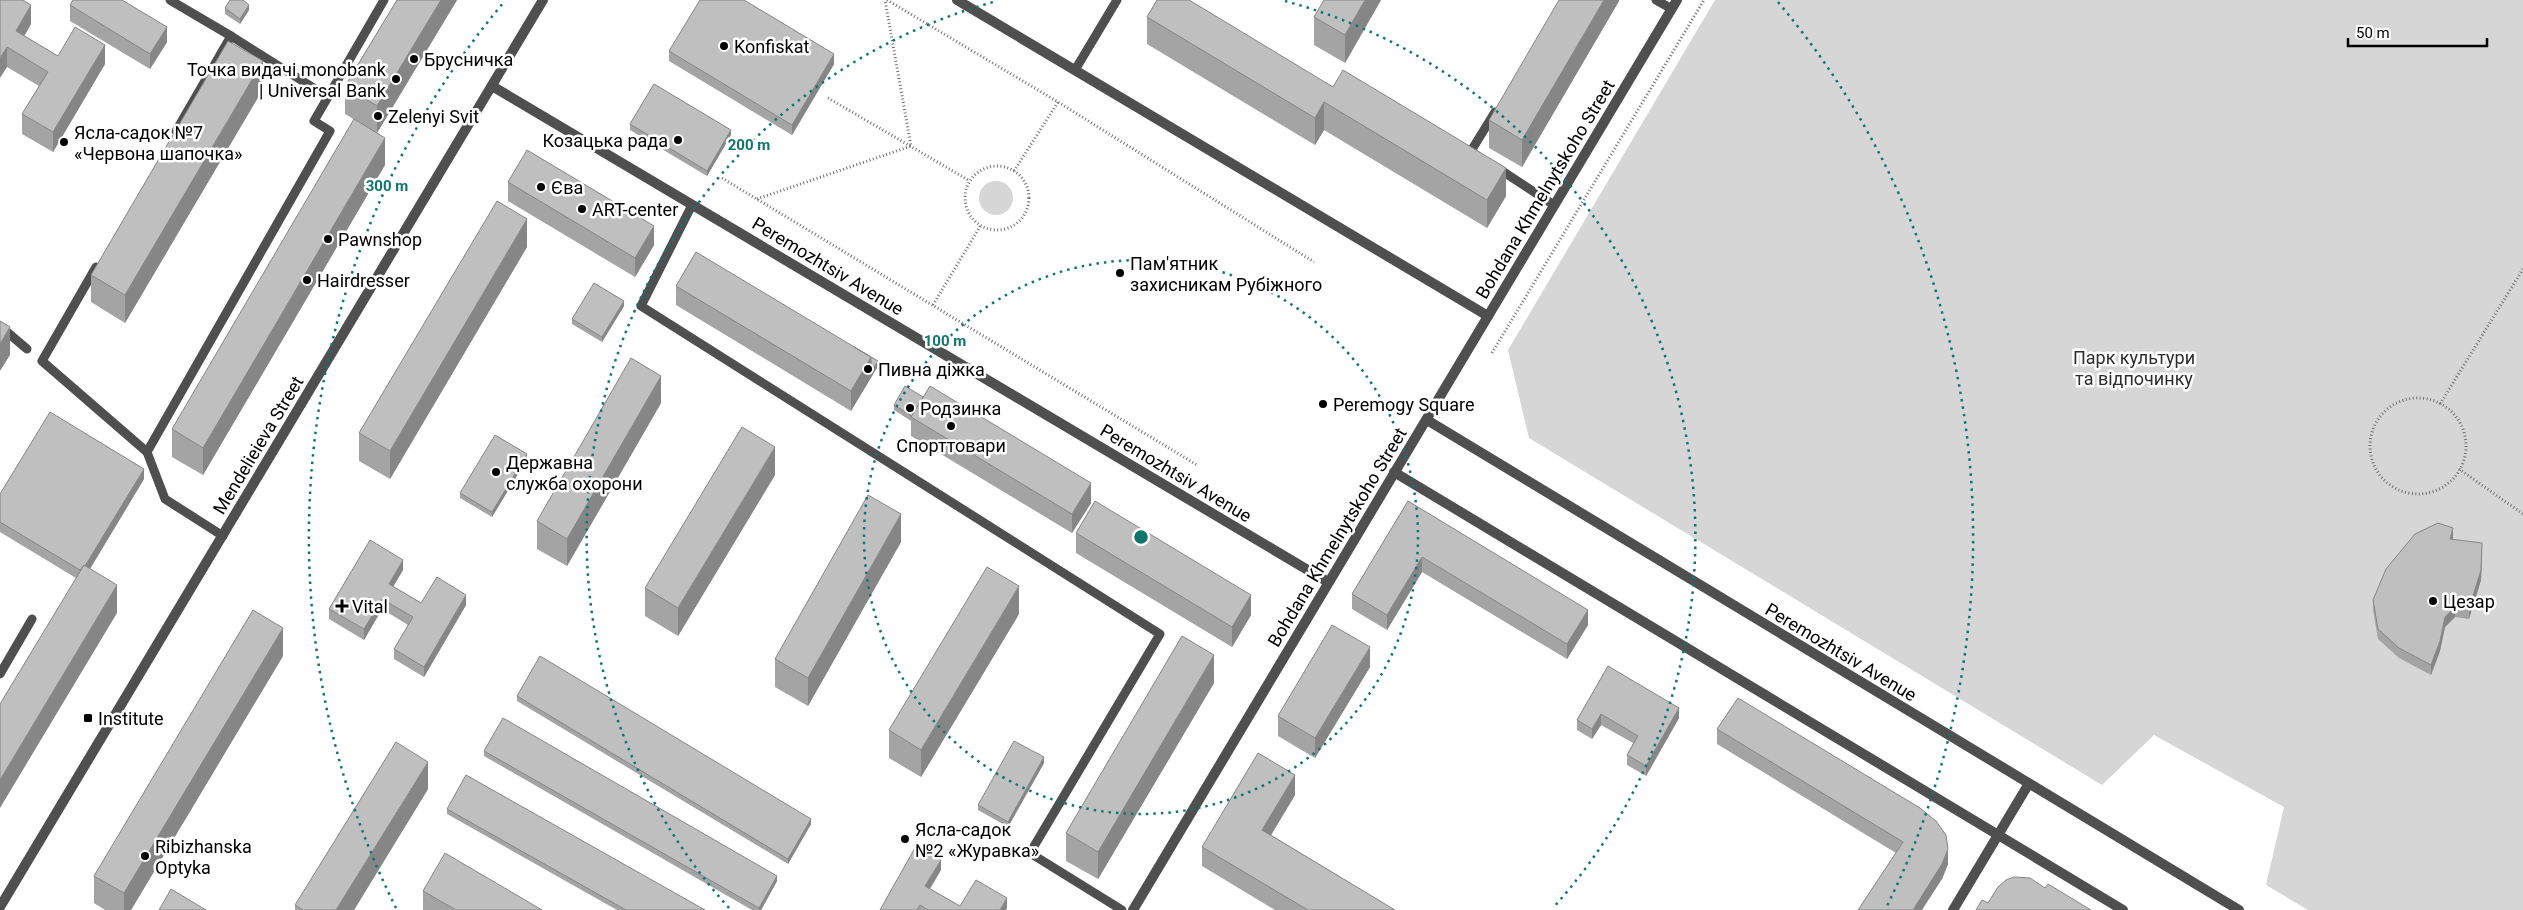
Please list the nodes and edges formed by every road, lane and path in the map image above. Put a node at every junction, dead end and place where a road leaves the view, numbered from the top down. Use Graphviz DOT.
graph roads {
  1 [pos="170,0"];
  2 [pos="384,0"];
  3 [pos="544,0"];
  4 [pos="886,0"];
  5 [pos="957,0"];
  6 [pos="1117,0"];
  7 [pos="1656,0"];
  8 [pos="1704,0"];
  9 [pos="1674,5"];
  10 [pos="230,36"];
  11 [pos="1075,70"];
  12 [pos="492,86"];
  13 [pos="328,97"];
  14 [pos="828,98"];
  15 [pos="1501,101"];
  16 [pos="1058,102"];
  17 [pos="171,139"];
  18 [pos="911,146"];
  19 [pos="1014,171"];
  20 [pos="722,178"];
  21 [pos="970,181"];
  22 [pos="756,199"];
  23 [pos="692,204"];
  24 [pos="1554,205"];
  25 [pos="981,225"];
  26 [pos="101,258"];
  27 [pos="1314,262"];
  28 [pos="2523,269"];
  29 [pos="933,305"];
  30 [pos="1488,316"];
  31 [pos="0,326"];
  32 [pos="27,349"];
  33 [pos="1492,353"];
  34 [pos="2440,404"];
  35 [pos="1427,420"];
  36 [pos="147,452"];
  37 [pos="1197,464"];
  38 [pos="2459,469"];
  39 [pos="1394,472"];
  40 [pos="2523,514"];
  41 [pos="223,536"];
  42 [pos="1328,582"];
  43 [pos="32,619"];
  44 [pos="0,674"];
  45 [pos="2028,785"];
  46 [pos="1998,834"];
  47 [pos="0,907"];
  48 [pos="1122,910"];
  49 [pos="1133,910"];
  50 [pos="1953,910"];
  51 [pos="2123,910"];
  52 [pos="2239,910"];
  1 -- 10 [label="lane"];
  2 -- 13 [label="lane"];
  3 -- 12 [label="street, Mendelieieva Street"];
  4 -- 16 [label="path"];
  4 -- 18 [label="path"];
  5 -- 11 [label="street"];
  6 -- 11 [label="lane"];
  7 -- 9 [label="lane"];
  8 -- 33 [label="path"];
  9 -- 24 [label="street, Bohdana Khmelnytskoho Street"];
  10 -- 13 [label="lane"];
  10 -- 17 [label="lane"];
  11 -- 30 [label="street"];
  12 -- 23 [label="street, Peremozhtsiv Avenue"];
  12 -- 41 [label="street, Mendelieieva Street"];
  13 -- 36 [label="lane"];
  14 -- 18 [label="path"];
  15 -- 24 [label="lane"];
  16 -- 19 [label="path"];
  16 -- 27 [label="path"];
  18 -- 21 [label="path"];
  18 -- 22 [label="path"];
  19 -- 21 [label="path"];
  19 -- 25 [label="path"];
  20 -- 22 [label="path"];
  21 -- 25 [label="path"];
  22 -- 29 [label="path"];
  23 -- 42 [label="street, Peremozhtsiv Avenue"];
  23 -- 48 [label="lane"];
  24 -- 30 [label="street, Bohdana Khmelnytskoho Street"];
  25 -- 29 [label="path"];
  26 -- 36 [label="lane"];
  28 -- 34 [label="path"];
  29 -- 37 [label="path"];
  30 -- 35 [label="street, Bohdana Khmelnytskoho Street"];
  31 -- 32 [label="lane"];
  34 -- 38 [label="path"];
  34 -- 38 [label="path"];
  35 -- 39 [label="street, Bohdana Khmelnytskoho Street"];
  35 -- 45 [label="street, Peremozhtsiv Avenue"];
  36 -- 41 [label="lane"];
  38 -- 40 [label="path"];
  39 -- 42 [label="street, Bohdana Khmelnytskoho Street"];
  39 -- 46 [label="street"];
  41 -- 47 [label="street, Mendelieieva Street"];
  42 -- 49 [label="street, Bohdana Khmelnytskoho Street"];
  43 -- 44 [label="lane"];
  45 -- 46 [label="street"];
  45 -- 52 [label="street, Peremozhtsiv Avenue"];
  46 -- 50 [label="street"];
  46 -- 51 [label="street"];
}
